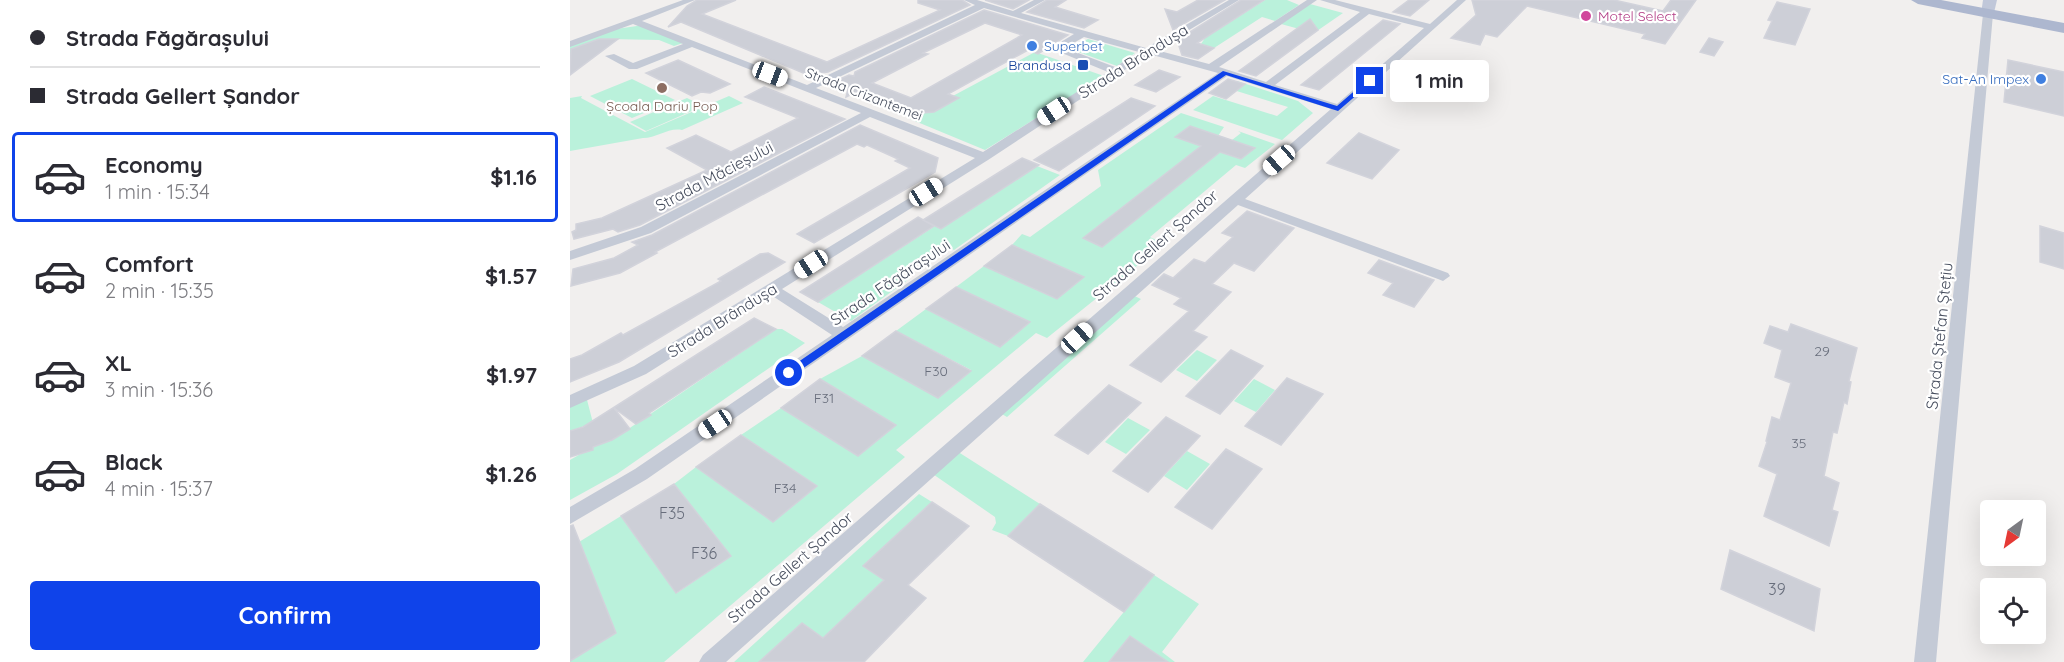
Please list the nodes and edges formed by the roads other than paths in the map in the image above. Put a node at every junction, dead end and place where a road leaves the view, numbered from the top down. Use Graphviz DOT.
graph roads {
  1 [pos="690,0"];
  2 [pos="968,0"];
  3 [pos="1041,0"];
  4 [pos="1235,0"];
  5 [pos="1313,0"];
  6 [pos="1324,0"];
  7 [pos="1462,0"];
  8 [pos="1917,0"];
  9 [pos="982,5"];
  10 [pos="1989,7"];
  11 [pos="1367,11"];
  12 [pos="1013,14"];
  13 [pos="633,21"];
  14 [pos="1432,27"];
  15 [pos="2064,28"];
  16 [pos="1082,34"];
  17 [pos="570,44"];
  18 [pos="692,44"];
  19 [pos="1146,52"];
  20 [pos="610,56"];
  21 [pos="1218,70"];
  22 [pos="1115,71"];
  23 [pos="1267,86"];
  24 [pos="808,88"];
  25 [pos="1338,108"];
  26 [pos="869,113"];
  27 [pos="984,157"];
  28 [pos="1234,200"];
  29 [pos="570,256"];
  30 [pos="1443,276"];
  31 [pos="772,289"];
  32 [pos="844,335"];
  33 [pos="570,402"];
  34 [pos="570,516"];
  35 [pos="710,662"];
  36 [pos="1925,662"];
  1 -- 13 [label="street"];
  2 -- 9 [label="street"];
  3 -- 12 [label="street"];
  4 -- 19 [label="street, Strada Brândușa"];
  5 -- 21 [label="street, Strada Făgărașului"];
  6 -- 11 [label="street"];
  7 -- 14 [label="street, Strada Gellert Șandor"];
  8 -- 10 [label="main road"];
  9 -- 12 [label="street"];
  9 -- 24 [label="street"];
  10 -- 15 [label="main road"];
  10 -- 36 [label="street, Strada Ștefan Ștețiu"];
  11 -- 14 [label="street"];
  11 -- 23 [label="street"];
  12 -- 16 [label="street"];
  13 -- 17 [label="street"];
  13 -- 18 [label="street, Strada Crizantemei"];
  14 -- 25 [label="street, Strada Gellert Șandor"];
  16 -- 19 [label="street"];
  16 -- 22 [label="street"];
  18 -- 20 [label="street"];
  18 -- 24 [label="street, Strada Crizantemei"];
  19 -- 21 [label="street"];
  19 -- 22 [label="street, Strada Brândușa"];
  21 -- 23 [label="street"];
  21 -- 32 [label="street, Strada Făgărașului"];
  22 -- 27 [label="street, Strada Brândușa"];
  23 -- 25 [label="street"];
  24 -- 26 [label="street, Strada Crizantemei"];
  25 -- 28 [label="street, Strada Gellert Șandor"];
  26 -- 27 [label="street, Strada Crizantemei"];
  26 -- 29 [label="street, Strada Măcieșului"];
  27 -- 31 [label="street, Strada Brândușa"];
  28 -- 30 [label="street"];
  28 -- 35 [label="street, Strada Gellert Șandor"];
  31 -- 32 [label="street"];
  31 -- 33 [label="street, Strada Brândușa"];
  32 -- 34 [label="street, Strada Făgărașului"];
}
